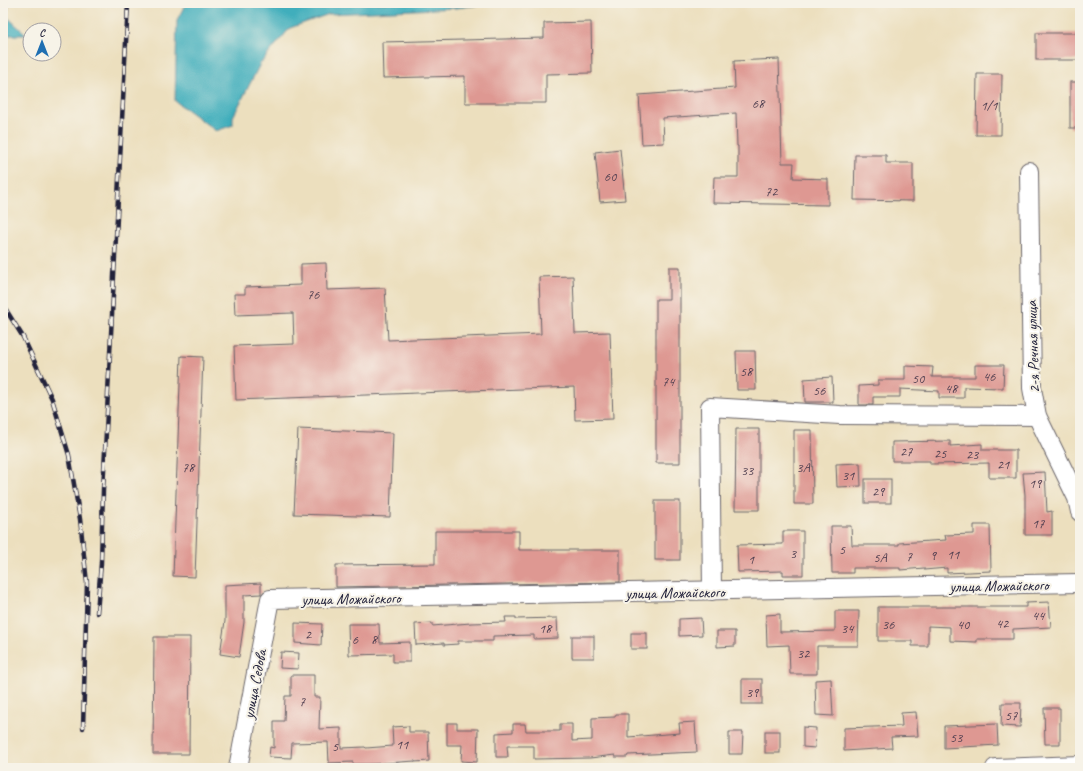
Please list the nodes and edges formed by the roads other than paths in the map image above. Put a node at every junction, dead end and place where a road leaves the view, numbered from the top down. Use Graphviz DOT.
graph roads {
  1 [pos="1029,172"];
  2 [pos="1036,416"];
  3 [pos="1080,512"];
  4 [pos="1080,583"];
  5 [pos="712,591"];
  6 [pos="270,599"];
  7 [pos="1080,765"];
  8 [pos="238,768"];
  9 [pos="995,768"];
  1 -- 2 [label="street, 2-я Речная улица"];
  2 -- 3 [label="street, 2-я Речная улица"];
  2 -- 5 [label="street"];
  4 -- 5 [label="street, улица Можайского"];
  5 -- 6 [label="street, улица Можайского"];
  6 -- 8 [label="street, улица Седова"];
  7 -- 9 [label="street"];
}
